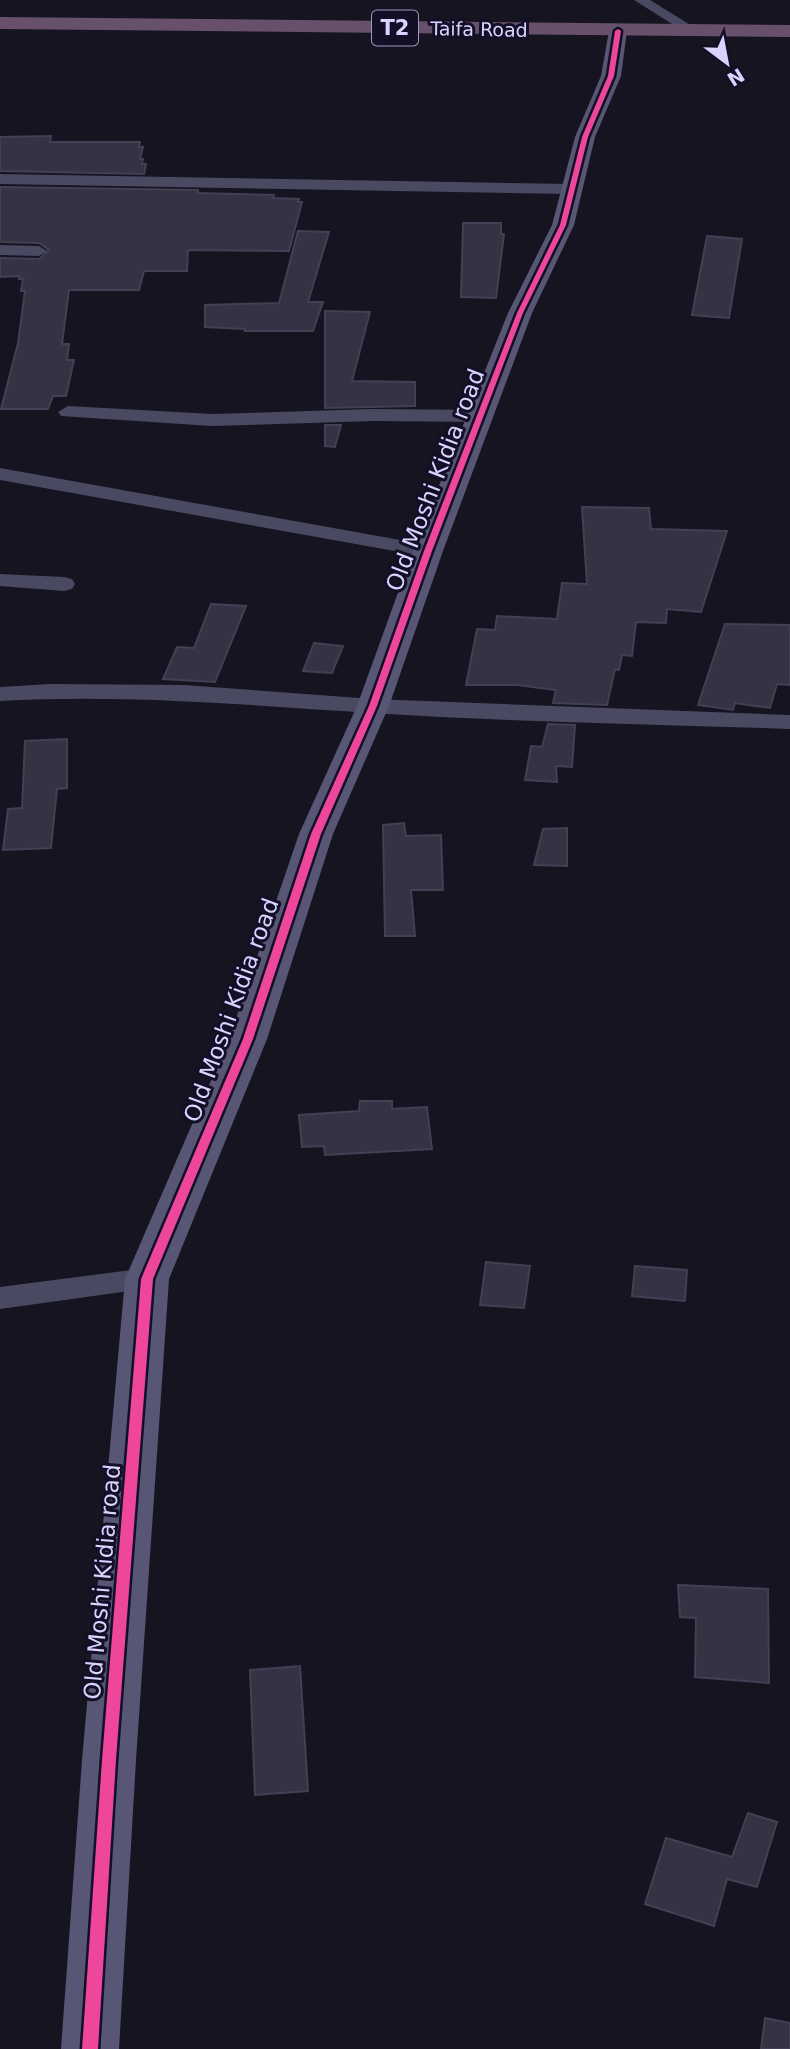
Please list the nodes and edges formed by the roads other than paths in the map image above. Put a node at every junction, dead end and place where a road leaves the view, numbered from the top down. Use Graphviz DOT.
graph roads {
  1 [pos="641,0"];
  2 [pos="0,23"];
  3 [pos="618,31"];
  4 [pos="694,31"];
  5 [pos="790,32"];
  6 [pos="0,179"];
  7 [pos="571,189"];
  8 [pos="0,250"];
  9 [pos="39,251"];
  10 [pos="68,412"];
  11 [pos="482,416"];
  12 [pos="0,474"];
  13 [pos="428,551"];
  14 [pos="0,580"];
  15 [pos="64,584"];
  16 [pos="0,694"];
  17 [pos="373,706"];
  18 [pos="790,722"];
  19 [pos="147,1279"];
  20 [pos="0,1298"];
  21 [pos="90,2049"];
  1 -- 4 [label="street"];
  2 -- 3 [label="highway, Taifa Road / T2"];
  3 -- 4 [label="highway, Taifa Road / T2"];
  3 -- 7 [label="street, Old Moshi Kidia road"];
  4 -- 5 [label="highway, Taifa Road / T2"];
  6 -- 7 [label="street"];
  7 -- 11 [label="street, Old Moshi Kidia road"];
  8 -- 9 [label="street"];
  10 -- 11 [label="street"];
  11 -- 13 [label="street, Old Moshi Kidia road"];
  12 -- 13 [label="street"];
  13 -- 17 [label="street, Old Moshi Kidia road"];
  14 -- 15 [label="street"];
  16 -- 17 [label="street"];
  17 -- 18 [label="street"];
  17 -- 19 [label="street, Old Moshi Kidia road"];
  19 -- 20 [label="street"];
  19 -- 21 [label="street, Old Moshi Kidia road"];
}
